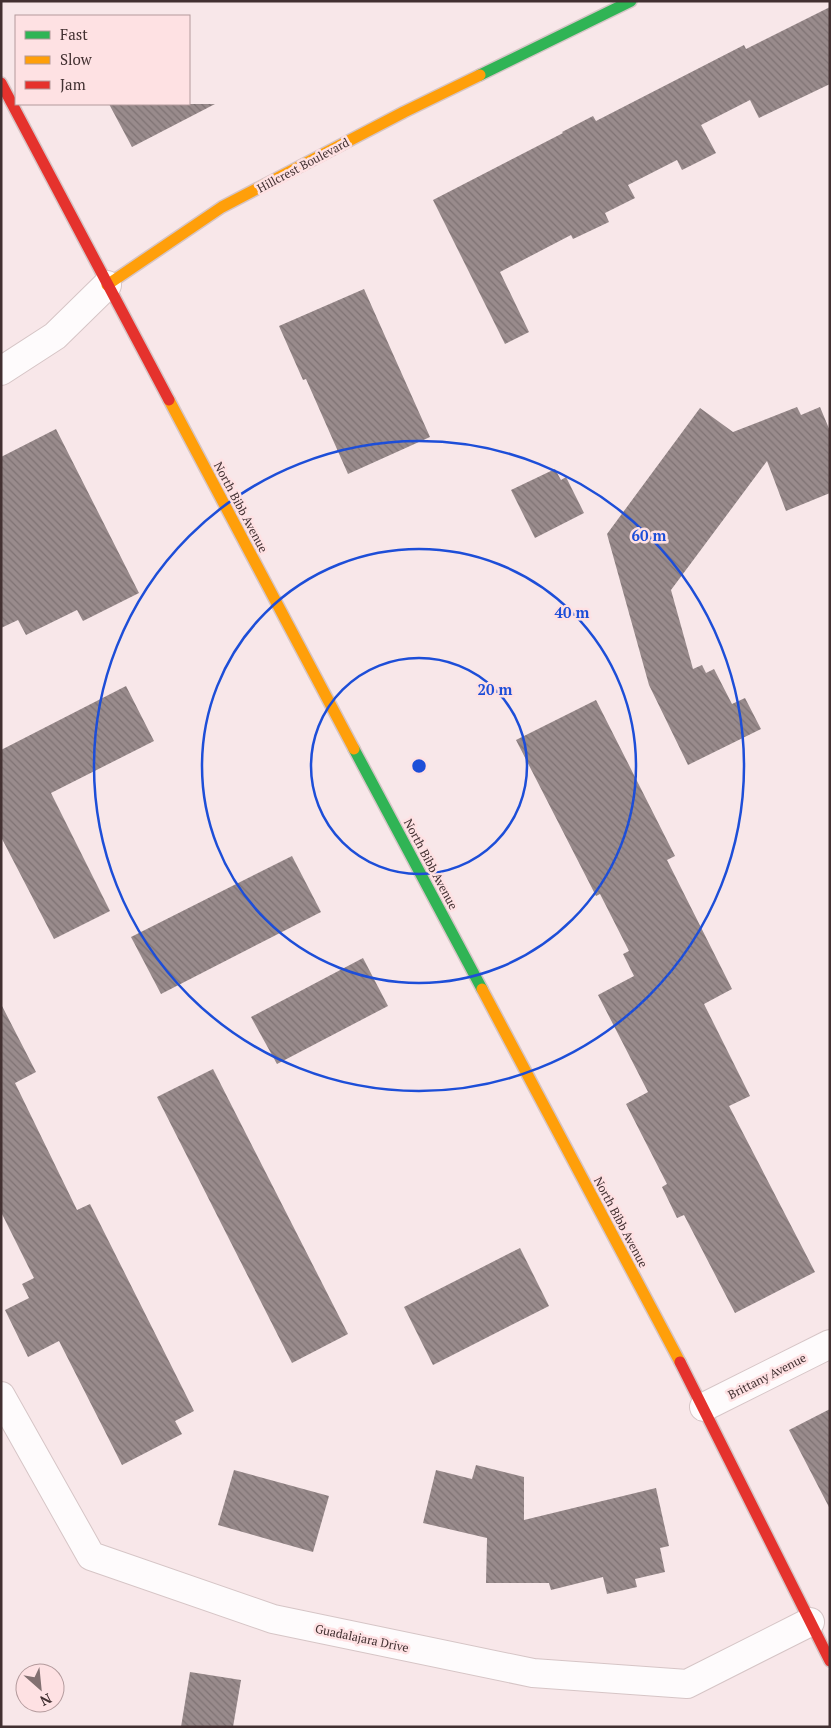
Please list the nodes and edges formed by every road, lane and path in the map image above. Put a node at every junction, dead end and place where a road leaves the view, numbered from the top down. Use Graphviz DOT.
graph roads {
  1 [pos="631,1"];
  2 [pos="1,83"];
  3 [pos="107,285"];
  4 [pos="1,371"];
  5 [pos="830,1344"];
  6 [pos="1,1396"];
  7 [pos="704,1407"];
  8 [pos="810,1622"];
  9 [pos="830,1661"];
  1 -- 3 [label="main road, Hillcrest Boulevard"];
  2 -- 3 [label="main road, North Bibb Avenue"];
  3 -- 4 [label="street, Hillcrest Boulevard"];
  3 -- 7 [label="main road, North Bibb Avenue"];
  5 -- 7 [label="street, Brittany Avenue"];
  6 -- 8 [label="street, Guadalajara Drive"];
  7 -- 8 [label="main road, North Bibb Avenue"];
  8 -- 9 [label="main road, North Bibb Avenue"];
}
